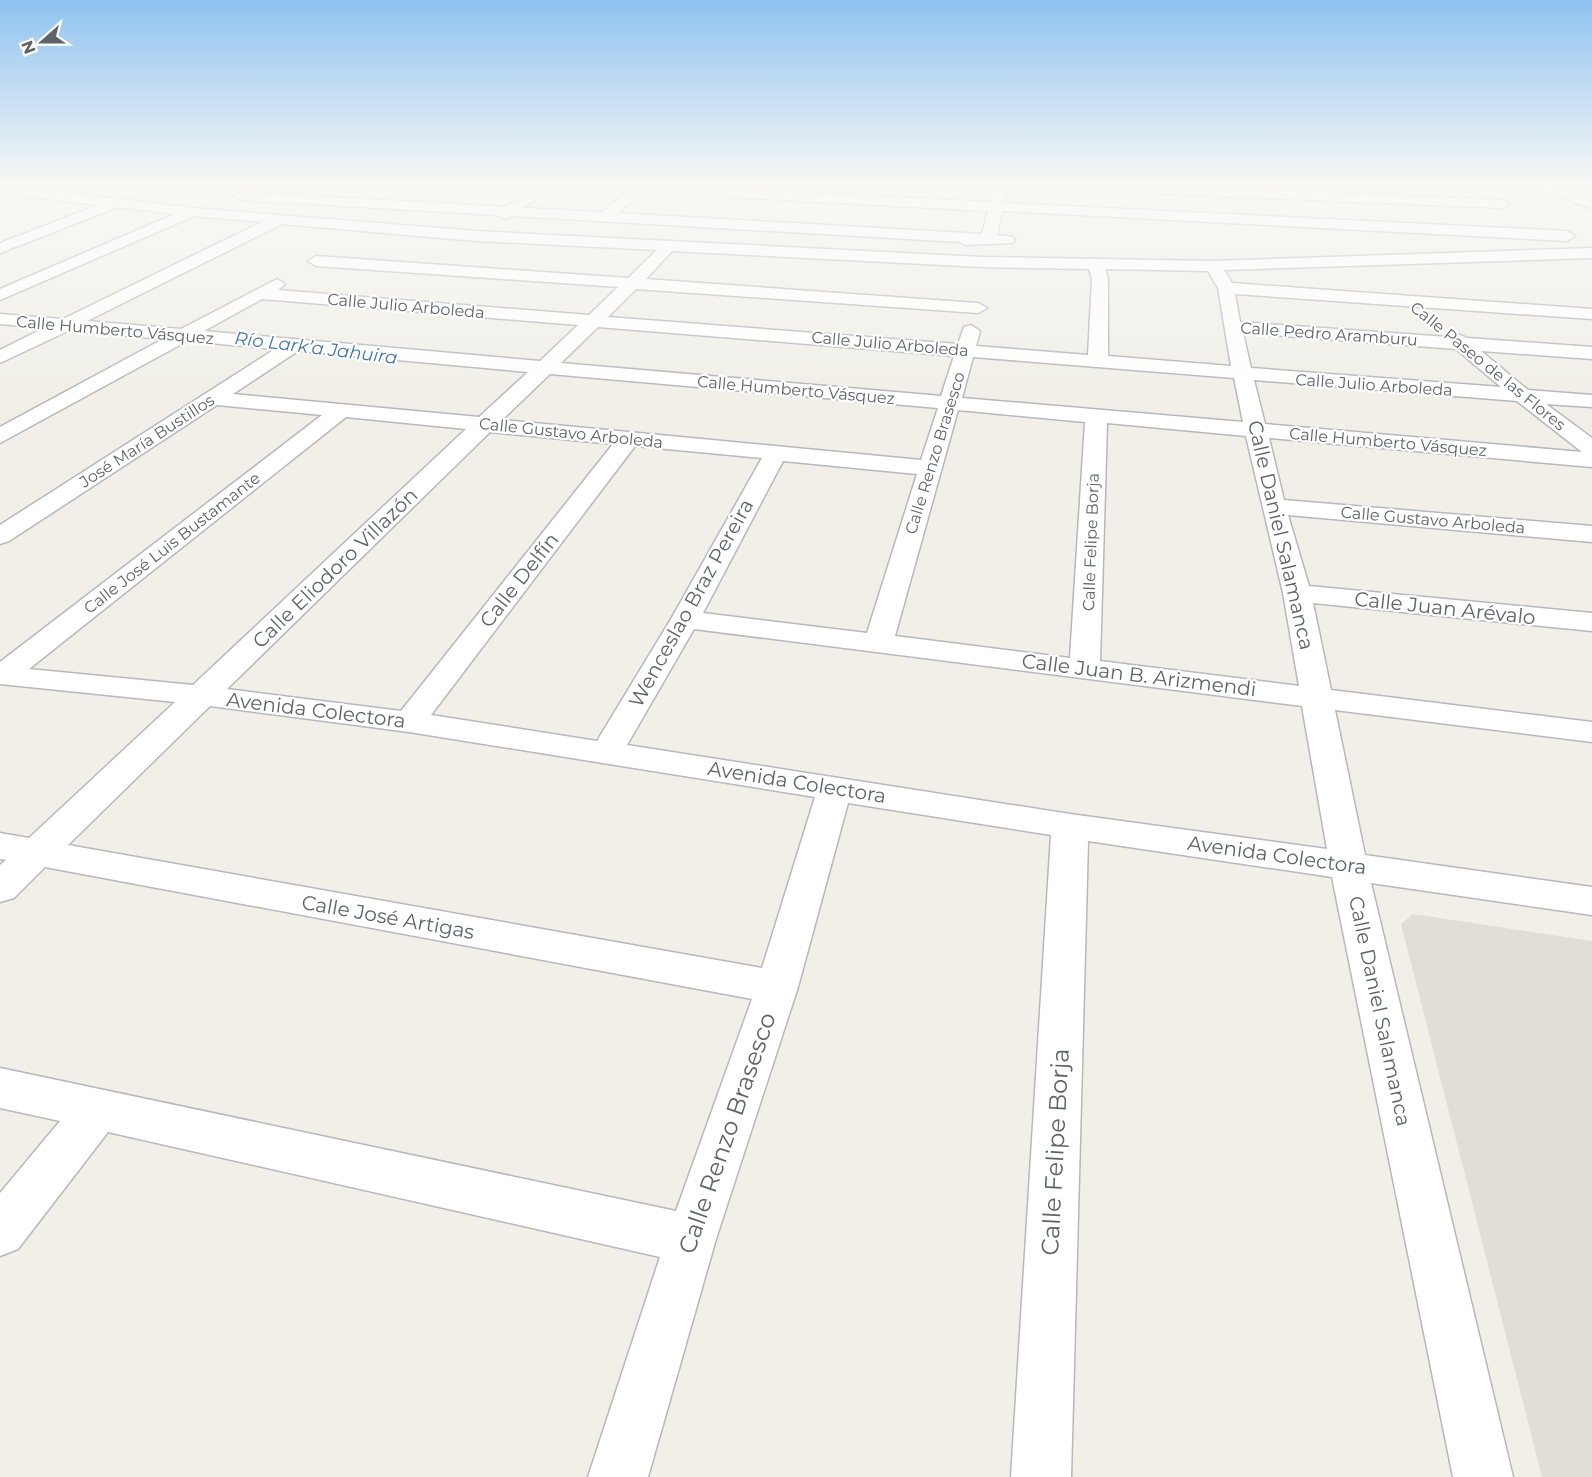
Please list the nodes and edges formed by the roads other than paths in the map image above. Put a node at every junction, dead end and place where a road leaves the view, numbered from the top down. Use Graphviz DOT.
graph roads {
  1 [pos="96,254"];
  2 [pos="210,254"];
  3 [pos="328,254"];
  4 [pos="663,254"];
  5 [pos="832,254"];
  6 [pos="1068,254"];
  7 [pos="1209,254"];
  8 [pos="1582,254"];
  9 [pos="316,261"];
  10 [pos="982,262"];
  11 [pos="1096,266"];
  12 [pos="1377,272"];
  13 [pos="11,274"];
  14 [pos="42,277"];
  15 [pos="1220,277"];
  16 [pos="632,284"];
  17 [pos="258,294"];
  18 [pos="0,295"];
  19 [pos="1411,302"];
  20 [pos="1432,304"];
  21 [pos="978,308"];
  22 [pos="1592,314"];
  23 [pos="0,319"];
  24 [pos="592,321"];
  25 [pos="67,325"];
  26 [pos="1232,327"];
  27 [pos="182,336"];
  28 [pos="1461,343"];
  29 [pos="1486,345"];
  30 [pos="293,346"];
  31 [pos="966,350"];
  32 [pos="1592,353"];
  33 [pos="0,357"];
  34 [pos="1098,361"];
  35 [pos="544,368"];
  36 [pos="1244,375"];
  37 [pos="1522,395"];
  38 [pos="212,398"];
  39 [pos="1548,398"];
  40 [pos="1592,401"];
  41 [pos="950,403"];
  42 [pos="341,411"];
  43 [pos="1096,416"];
  44 [pos="485,425"];
  45 [pos="1258,431"];
  46 [pos="1592,432"];
  47 [pos="0,436"];
  48 [pos="629,439"];
  49 [pos="1592,449"];
  50 [pos="776,453"];
  51 [pos="1592,459"];
  52 [pos="930,468"];
  53 [pos="1274,506"];
  54 [pos="2,534"];
  55 [pos="1592,534"];
  56 [pos="1297,593"];
  57 [pos="685,619"];
  58 [pos="1592,622"];
  59 [pos="879,642"];
  60 [pos="1085,668"];
  61 [pos="1,675"];
  62 [pos="202,695"];
  63 [pos="1316,698"];
  64 [pos="409,722"];
  65 [pos="1592,732"];
  66 [pos="606,753"];
  67 [pos="835,788"];
  68 [pos="1070,826"];
  69 [pos="0,846"];
  70 [pos="38,853"];
  71 [pos="1348,865"];
  72 [pos="0,888"];
  73 [pos="1592,901"];
  74 [pos="777,987"];
  75 [pos="0,1088"];
  76 [pos="97,1110"];
  77 [pos="0,1232"];
  78 [pos="691,1239"];
  79 [pos="618,1477"];
  80 [pos="1041,1477"];
  81 [pos="1482,1477"];
  1 -- 14 [label="street"];
  2 -- 25 [label="street"];
  3 -- 9 [label="street"];
  4 -- 16 [label="street, Calle Eliodoro Villazón"];
  5 -- 10 [label="street"];
  6 -- 7 [label="street"];
  8 -- 12 [label="street"];
  9 -- 16 [label="street"];
  9 -- 17 [label="street"];
  10 -- 11 [label="street"];
  10 -- 21 [label="street, Calle Renzo Brasesco"];
  11 -- 15 [label="street"];
  11 -- 34 [label="street"];
  12 -- 15 [label="street, Calle Paseo de las Flores"];
  12 -- 19 [label="street, Calle Paseo de las Flores"];
  12 -- 20 [label="street, Calle Paseo de las Flores"];
  13 -- 14 [label="street"];
  14 -- 18 [label="street"];
  15 -- 19 [label="street"];
  15 -- 26 [label="street, Calle Daniel Salamanca"];
  16 -- 21 [label="street"];
  16 -- 24 [label="street, Calle Eliodoro Villazón"];
  17 -- 24 [label="street, Calle Julio Arboleda"];
  17 -- 27 [label="street"];
  19 -- 20 [label="street"];
  19 -- 28 [label="street, Calle Paseo de las Flores"];
  20 -- 22 [label="street"];
  20 -- 29 [label="street, Calle Paseo de las Flores"];
  21 -- 31 [label="street, Calle Renzo Brasesco"];
  23 -- 25 [label="street, Calle Humberto Vásquez"];
  24 -- 31 [label="street, Calle Julio Arboleda"];
  24 -- 35 [label="street, Calle Eliodoro Villazón"];
  25 -- 27 [label="street, Calle Humberto Vásquez"];
  25 -- 33 [label="street"];
  26 -- 28 [label="street, Calle Pedro Aramburu"];
  26 -- 36 [label="street, Calle Daniel Salamanca"];
  27 -- 30 [label="street, Calle Humberto Vásquez"];
  27 -- 47 [label="street"];
  28 -- 29 [label="street, Calle Pedro Aramburu"];
  28 -- 37 [label="street, Calle Paseo de las Flores"];
  29 -- 32 [label="street"];
  29 -- 39 [label="street, Calle Paseo de las Flores"];
  30 -- 35 [label="street, Calle Humberto Vásquez"];
  30 -- 38 [label="street, José María Bustillos"];
  31 -- 34 [label="street, Calle Julio Arboleda"];
  31 -- 41 [label="street, Calle Renzo Brasesco"];
  34 -- 36 [label="street, Calle Julio Arboleda"];
  35 -- 41 [label="street, Calle Humberto Vásquez"];
  35 -- 44 [label="street, Calle Eliodoro Villazón"];
  36 -- 37 [label="street, Calle Julio Arboleda"];
  36 -- 45 [label="street, Calle Daniel Salamanca"];
  37 -- 39 [label="street, Calle Julio Arboleda"];
  37 -- 49 [label="street, Calle Paseo de las Flores"];
  38 -- 42 [label="street, Calle Gustavo Arboleda"];
  38 -- 54 [label="street, José María Bustillos"];
  39 -- 40 [label="street"];
  39 -- 46 [label="street, Calle Paseo de las Flores"];
  41 -- 43 [label="street, Calle Humberto Vásquez"];
  41 -- 52 [label="street, Calle Renzo Brasesco"];
  42 -- 44 [label="street, Calle Gustavo Arboleda"];
  42 -- 61 [label="street, Calle José Luis Bustamante"];
  43 -- 45 [label="street, Calle Humberto Vásquez"];
  43 -- 60 [label="street, Calle Felipe Borja"];
  44 -- 48 [label="street, Calle Gustavo Arboleda"];
  44 -- 62 [label="street, Calle Eliodoro Villazón"];
  45 -- 51 [label="street, Calle Humberto Vásquez"];
  45 -- 53 [label="street, Calle Daniel Salamanca"];
  48 -- 50 [label="street, Calle Gustavo Arboleda"];
  48 -- 64 [label="street, Calle Delfín"];
  50 -- 52 [label="street, Calle Gustavo Arboleda"];
  50 -- 57 [label="street, Wenceslao Braz Pereira"];
  52 -- 59 [label="street, Calle Renzo Brasesco"];
  53 -- 55 [label="street, Calle Gustavo Arboleda"];
  53 -- 56 [label="street, Calle Daniel Salamanca"];
  56 -- 58 [label="street, Calle Juan Arévalo"];
  56 -- 63 [label="street, Calle Daniel Salamanca"];
  57 -- 59 [label="street, Calle Juan B. Arizmendi"];
  57 -- 66 [label="street, Wenceslao Braz Pereira"];
  59 -- 60 [label="street, Calle Juan B. Arizmendi"];
  60 -- 63 [label="street, Calle Juan B. Arizmendi"];
  61 -- 62 [label="street, Avenida Colectora"];
  62 -- 64 [label="street, Avenida Colectora"];
  62 -- 70 [label="street, Calle Eliodoro Villazón"];
  63 -- 65 [label="street, Calle Juan B. Arizmendi"];
  63 -- 71 [label="street, Calle Daniel Salamanca"];
  64 -- 66 [label="street, Avenida Colectora"];
  66 -- 67 [label="street, Avenida Colectora"];
  67 -- 68 [label="street, Avenida Colectora"];
  67 -- 74 [label="street, Calle Renzo Brasesco"];
  68 -- 71 [label="street, Avenida Colectora"];
  68 -- 80 [label="street, Calle Felipe Borja"];
  69 -- 70 [label="street, Calle José Artigas"];
  70 -- 72 [label="street, Calle Eliodoro Villazón"];
  70 -- 74 [label="street, Calle José Artigas"];
  71 -- 73 [label="street, Avenida Colectora"];
  71 -- 81 [label="street, Calle Daniel Salamanca"];
  74 -- 78 [label="street, Calle Renzo Brasesco"];
  75 -- 76 [label="street"];
  76 -- 77 [label="street"];
  76 -- 78 [label="street"];
  78 -- 79 [label="street, Calle Renzo Brasesco"];
}
